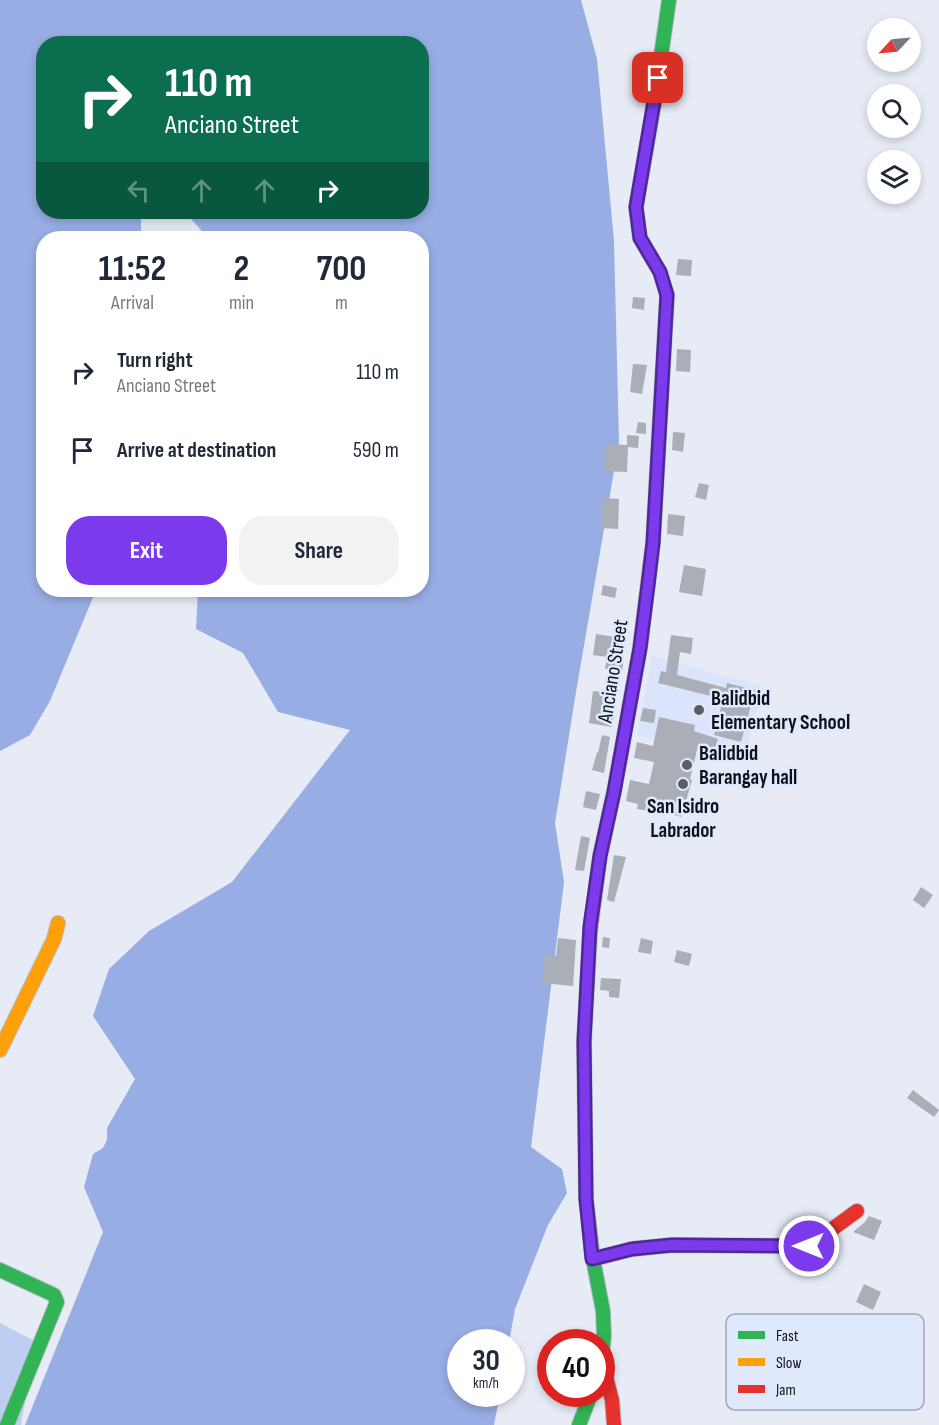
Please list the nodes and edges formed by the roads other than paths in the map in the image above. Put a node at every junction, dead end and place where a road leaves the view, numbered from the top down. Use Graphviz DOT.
graph roads {
  1 [pos="669,0"];
  2 [pos="58,923"];
  3 [pos="0,1050"];
  4 [pos="857,1211"];
  5 [pos="592,1259"];
  6 [pos="0,1270"];
  7 [pos="604,1329"];
  8 [pos="586,1407"];
  9 [pos="613,1407"];
  10 [pos="7,1425"];
  11 [pos="579,1425"];
  12 [pos="614,1425"];
  1 -- 5 [label="main road, Anciano Street"];
  2 -- 3 [label="main road"];
  4 -- 5 [label="main road"];
  5 -- 7 [label="main road, Anciano Street"];
  6 -- 10 [label="main road"];
  8 -- 11 [label="main road"];
  9 -- 12 [label="main road"];
}
